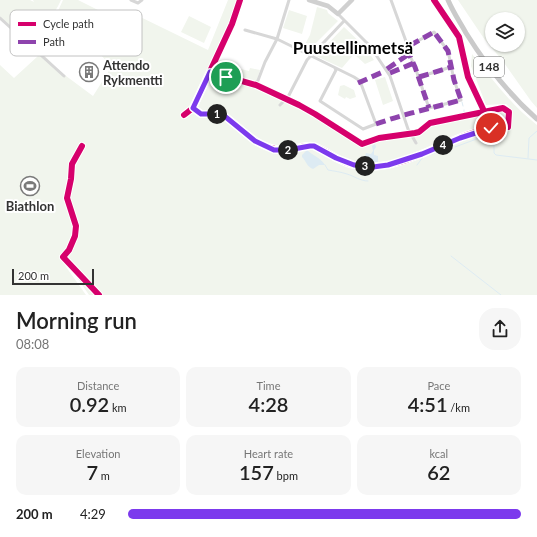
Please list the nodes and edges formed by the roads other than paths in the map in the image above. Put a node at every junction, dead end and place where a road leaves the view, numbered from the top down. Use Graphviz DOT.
graph roads {
  1 [pos="131,0"];
  2 [pos="142,0"];
  3 [pos="289,0"];
  4 [pos="309,0"];
  5 [pos="352,0"];
  6 [pos="391,0"];
  7 [pos="447,0"];
  8 [pos="338,14"];
  9 [pos="0,18"];
  10 [pos="344,21"];
  11 [pos="10,27"];
  12 [pos="245,30"];
  13 [pos="277,39"];
  14 [pos="407,47"];
  15 [pos="42,56"];
  16 [pos="310,56"];
  17 [pos="451,67"];
  18 [pos="335,68"];
  19 [pos="64,76"];
  20 [pos="419,78"];
  21 [pos="256,83"];
  22 [pos="280,105"];
  23 [pos="537,119"];
  24 [pos="416,143"];
  1 -- 2 [label="street"];
  3 -- 13 [label="street"];
  4 -- 8 [label="street"];
  5 -- 8 [label="street"];
  6 -- 14 [label="street"];
  7 -- 23 [label="main road, 148"];
  8 -- 10 [label="street"];
  9 -- 11 [label="street"];
  10 -- 16 [label="street"];
  10 -- 24 [label="street"];
  12 -- 13 [label="street"];
  13 -- 16 [label="street"];
  13 -- 21 [label="street"];
  14 -- 17 [label="street"];
  14 -- 20 [label="street"];
  15 -- 19 [label="street"];
  16 -- 18 [label="street"];
  16 -- 22 [label="street"];
  17 -- 20 [label="street"];
  17 -- 20 [label="street"];
  18 -- 18 [label="street"];
}
